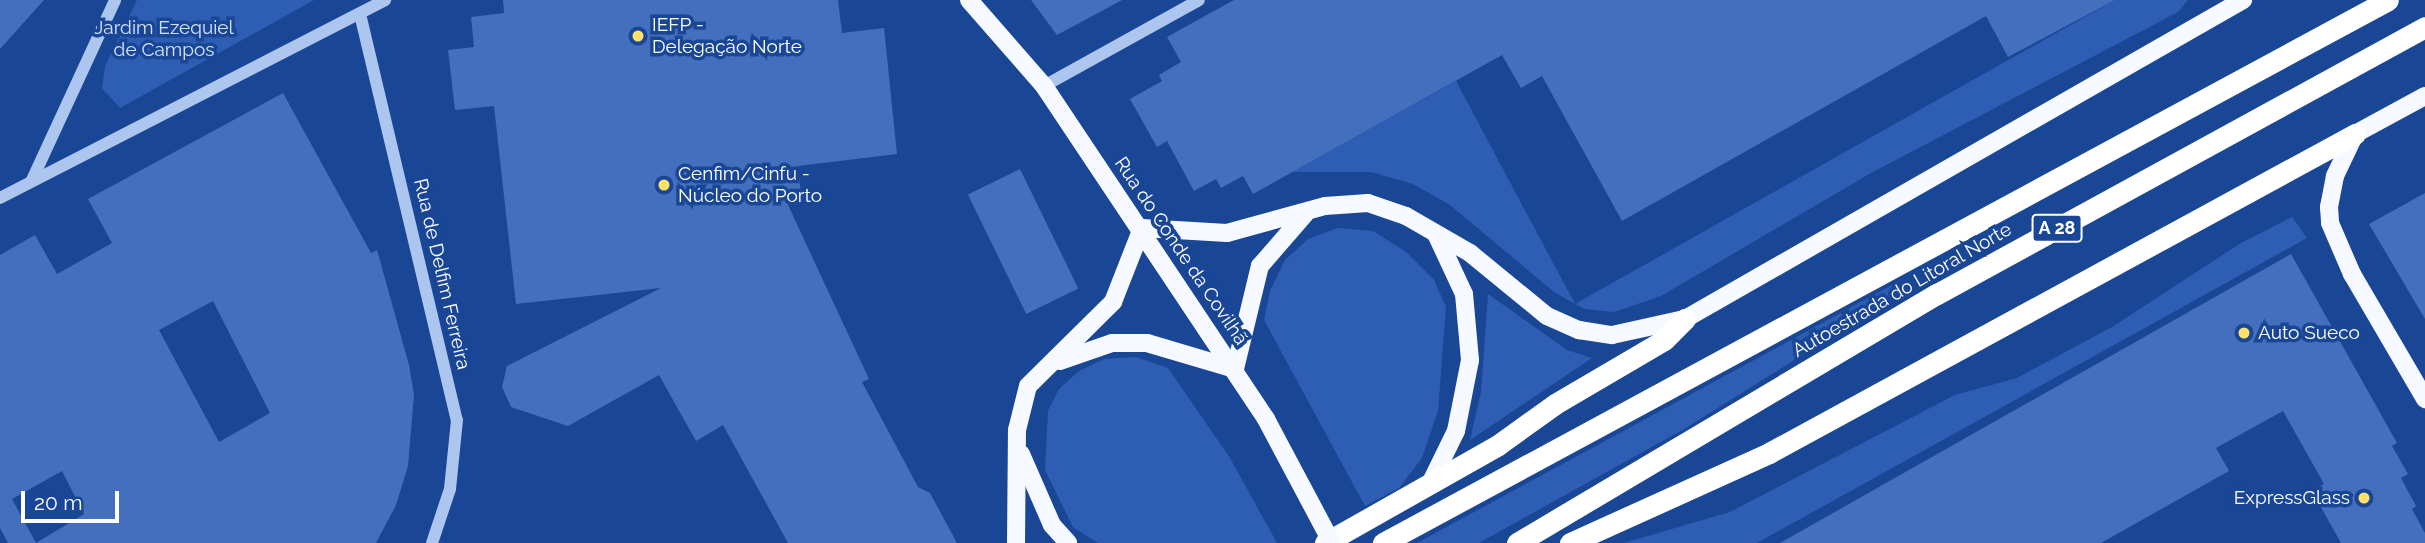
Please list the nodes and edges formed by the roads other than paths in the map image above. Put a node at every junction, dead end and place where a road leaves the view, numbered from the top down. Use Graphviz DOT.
graph roads {
  1 [pos="115,0"];
  2 [pos="385,0"];
  3 [pos="969,0"];
  4 [pos="1199,0"];
  5 [pos="2243,0"];
  6 [pos="2388,0"];
  7 [pos="360,15"];
  8 [pos="2425,27"];
  9 [pos="1044,86"];
  10 [pos="2425,96"];
  11 [pos="2355,134"];
  12 [pos="32,180"];
  13 [pos="0,198"];
  14 [pos="1304,214"];
  15 [pos="1142,228"];
  16 [pos="1436,234"];
  17 [pos="1685,319"];
  18 [pos="1043,368"];
  19 [pos="1235,369"];
  20 [pos="2425,399"];
  21 [pos="1019,449"];
  22 [pos="1426,488"];
  23 [pos="432,543"];
  24 [pos="1016,543"];
  25 [pos="1068,543"];
  26 [pos="1325,543"];
  27 [pos="1332,543"];
  28 [pos="1383,543"];
  29 [pos="1517,543"];
  30 [pos="1570,543"];
  1 -- 12 [label="street"];
  2 -- 7 [label="street"];
  3 -- 9 [label="main road, Rua do Conde da Covilhã"];
  4 -- 9 [label="street"];
  5 -- 17 [label="main road"];
  6 -- 28 [label="highway, Autoestrada do Litoral Norte / A 28"];
  7 -- 12 [label="street"];
  7 -- 23 [label="street, Rua de Delfim Ferreira"];
  8 -- 29 [label="highway, Autoestrada do Litoral Norte / A 28"];
  9 -- 15 [label="main road, Rua do Conde da Covilhã"];
  10 -- 11 [label="main road"];
  11 -- 20 [label="main road"];
  11 -- 30 [label="highway"];
  12 -- 13 [label="street"];
  14 -- 15 [label="main road"];
  14 -- 16 [label="main road"];
  14 -- 19 [label="main road"];
  15 -- 18 [label="main road"];
  15 -- 19 [label="main road, Rua do Conde da Covilhã"];
  16 -- 17 [label="main road"];
  16 -- 22 [label="main road"];
  17 -- 22 [label="highway"];
  18 -- 19 [label="main road"];
  18 -- 21 [label="main road"];
  19 -- 27 [label="main road, Rua do Conde da Covilhã, bridge"];
  21 -- 24 [label="main road"];
  21 -- 25 [label="main road"];
  22 -- 26 [label="highway"];
}
